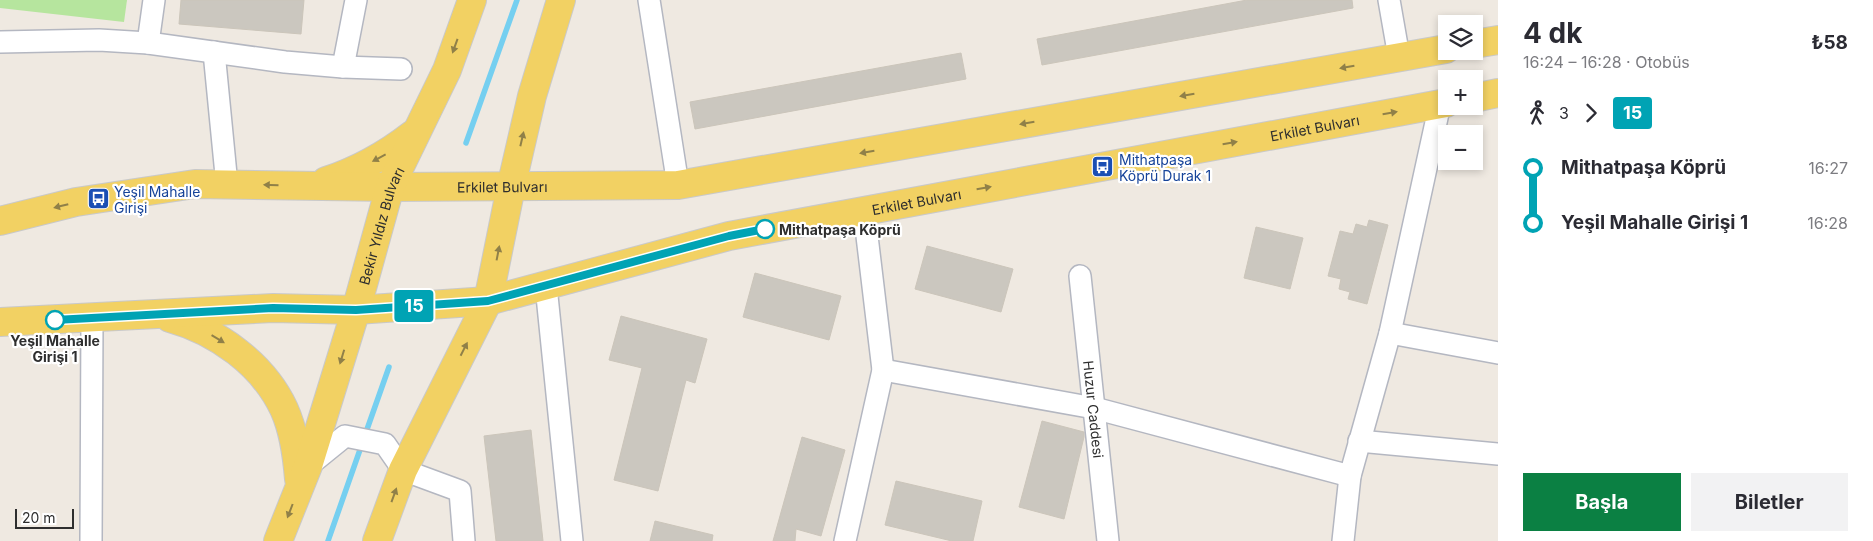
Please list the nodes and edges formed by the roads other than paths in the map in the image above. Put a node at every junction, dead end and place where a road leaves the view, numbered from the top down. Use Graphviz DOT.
graph roads {
  1 [pos="154,0"];
  2 [pos="356,0"];
  3 [pos="472,0"];
  4 [pos="561,0"];
  5 [pos="649,0"];
  6 [pos="1389,0"];
  7 [pos="1498,40"];
  8 [pos="0,42"];
  9 [pos="1483,42"];
  10 [pos="148,43"];
  11 [pos="1438,50"];
  12 [pos="214,52"];
  13 [pos="1399,57"];
  14 [pos="343,67"];
  15 [pos="402,69"];
  16 [pos="1498,93"];
  17 [pos="1483,96"];
  18 [pos="1438,105"];
  19 [pos="1440,115"];
  20 [pos="418,130"];
  21 [pos="227,185"];
  22 [pos="678,185"];
  23 [pos="311,186"];
  24 [pos="511,187"];
  25 [pos="390,188"];
  26 [pos="864,211"];
  27 [pos="0,221"];
  28 [pos="1080,276"];
  29 [pos="546,286"];
  30 [pos="488,301"];
  31 [pos="356,310"];
  32 [pos="157,315"];
  33 [pos="92,319"];
  34 [pos="0,322"];
  35 [pos="1390,333"];
  36 [pos="1498,353"];
  37 [pos="883,370"];
  38 [pos="1094,408"];
  39 [pos="1360,441"];
  40 [pos="1498,454"];
  41 [pos="403,470"];
  42 [pos="304,475"];
  43 [pos="1350,476"];
  44 [pos="91,541"];
  45 [pos="278,541"];
  46 [pos="377,541"];
  47 [pos="464,541"];
  48 [pos="572,541"];
  49 [pos="845,541"];
  50 [pos="1108,541"];
  51 [pos="1343,541"];
  1 -- 10 [label="street"];
  2 -- 14 [label="street"];
  3 -- 20 [label="main road, Bekir Yıldız Bulvarı, one-way"];
  24 -- 4 [label="main road, one-way"];
  5 -- 22 [label="street"];
  6 -- 13 [label="street"];
  7 -- 9 [label="main road"];
  8 -- 10 [label="street"];
  10 -- 12 [label="street"];
  11 -- 13 [label="main road, Erkilet Bulvarı"];
  12 -- 14 [label="street"];
  12 -- 21 [label="street"];
  13 -- 22 [label="main road, Erkilet Bulvarı, one-way"];
  14 -- 15 [label="street"];
  16 -- 17 [label="main road"];
  26 -- 18 [label="main road, Erkilet Bulvarı, one-way"];
  19 -- 35 [label="street"];
  20 -- 23 [label="main road, one-way"];
  20 -- 25 [label="main road, Bekir Yıldız Bulvarı"];
  23 -- 21 [label="main road, Erkilet Bulvarı, one-way"];
  21 -- 27 [label="main road, Erkilet Bulvarı, one-way"];
  22 -- 24 [label="main road, Erkilet Bulvarı"];
  23 -- 25 [label="main road, Erkilet Bulvarı"];
  24 -- 25 [label="main road, Erkilet Bulvarı"];
  30 -- 24 [label="main road, one-way"];
  25 -- 31 [label="main road, Bekir Yıldız Bulvarı"];
  26 -- 29 [label="main road, Erkilet Bulvarı"];
  26 -- 37 [label="street"];
  28 -- 38 [label="street, Huzur Caddesi"];
  29 -- 30 [label="main road, Erkilet Bulvarı"];
  29 -- 48 [label="street"];
  30 -- 31 [label="main road, Erkilet Bulvarı"];
  41 -- 30 [label="main road, one-way"];
  31 -- 32 [label="main road, Erkilet Bulvarı"];
  31 -- 42 [label="main road, Bekir Yıldız Bulvarı, one-way"];
  32 -- 33 [label="main road, Erkilet Bulvarı"];
  32 -- 42 [label="main road, one-way"];
  33 -- 34 [label="main road, Erkilet Bulvarı"];
  33 -- 44 [label="street"];
  35 -- 36 [label="street"];
  35 -- 39 [label="street"];
  37 -- 38 [label="street"];
  37 -- 49 [label="street"];
  38 -- 43 [label="street"];
  38 -- 50 [label="street, Huzur Caddesi"];
  39 -- 40 [label="street"];
  39 -- 43 [label="street"];
  41 -- 42 [label="street"];
  46 -- 41 [label="main road, one-way"];
  41 -- 47 [label="street"];
  42 -- 45 [label="main road, Bekir Yıldız Bulvarı, one-way"];
  43 -- 51 [label="street"];
}
